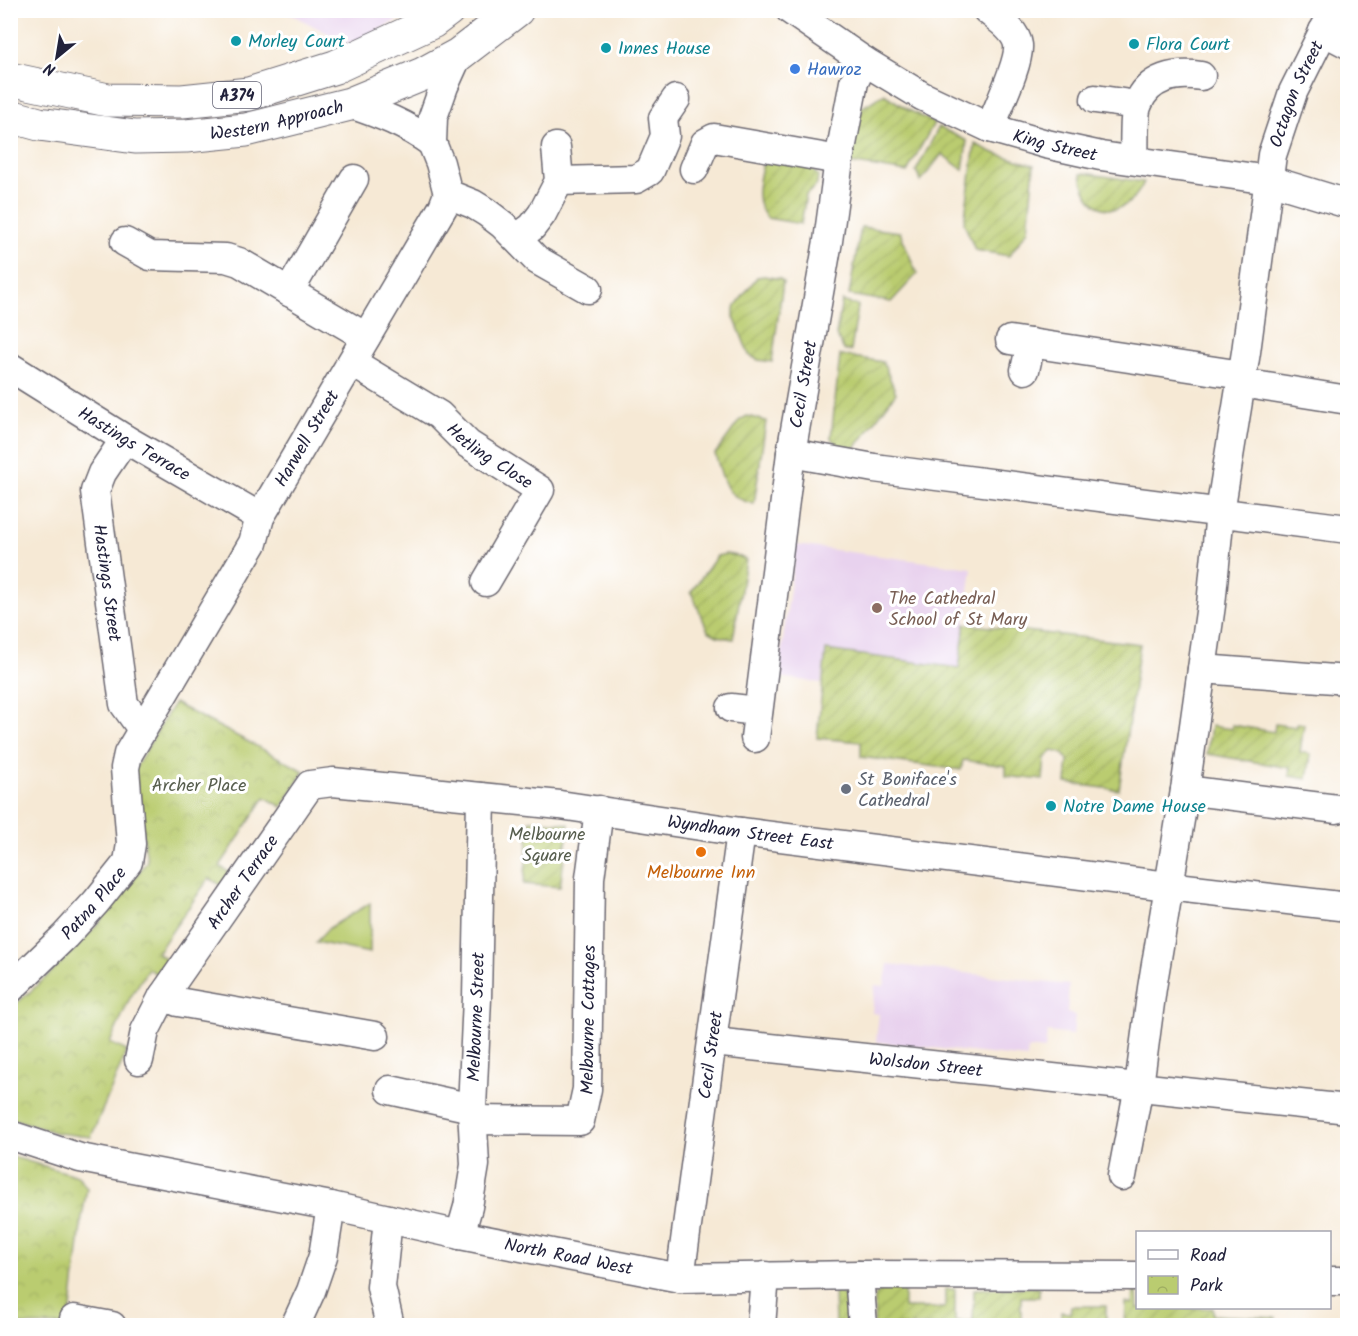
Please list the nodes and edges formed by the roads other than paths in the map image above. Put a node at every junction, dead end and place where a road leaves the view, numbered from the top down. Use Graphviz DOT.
graph roads {
  1 [pos="448,10"];
  2 [pos="517,10"];
  3 [pos="790,10"];
  4 [pos="987,10"];
  5 [pos="1328,21"];
  6 [pos="1347,44"];
  7 [pos="458,55"];
  8 [pos="864,61"];
  9 [pos="1201,76"];
  10 [pos="10,79"];
  11 [pos="676,99"];
  12 [pos="1095,99"];
  13 [pos="350,104"];
  14 [pos="1137,105"];
  15 [pos="10,116"];
  16 [pos="990,128"];
  17 [pos="432,143"];
  18 [pos="556,147"];
  19 [pos="1134,160"];
  20 [pos="694,169"];
  21 [pos="837,172"];
  22 [pos="354,179"];
  23 [pos="1269,180"];
  24 [pos="560,181"];
  25 [pos="448,194"];
  26 [pos="1347,204"];
  27 [pos="517,238"];
  28 [pos="125,242"];
  29 [pos="588,289"];
  30 [pos="289,292"];
  31 [pos="366,337"];
  32 [pos="1022,351"];
  33 [pos="353,363"];
  34 [pos="10,367"];
  35 [pos="1241,379"];
  36 [pos="1347,400"];
  37 [pos="125,438"];
  38 [pos="791,453"];
  39 [pos="1220,512"];
  40 [pos="260,517"];
  41 [pos="1347,530"];
  42 [pos="486,582"];
  43 [pos="1202,669"];
  44 [pos="1347,680"];
  45 [pos="748,719"];
  46 [pos="142,729"];
  47 [pos="333,782"];
  48 [pos="1185,790"];
  49 [pos="481,797"];
  50 [pos="1337,809"];
  51 [pos="599,810"];
  52 [pos="741,832"];
  53 [pos="1168,886"];
  54 [pos="1347,907"];
  55 [pos="10,989"];
  56 [pos="163,996"];
  57 [pos="375,1036"];
  58 [pos="713,1042"];
  59 [pos="139,1060"];
  60 [pos="1139,1086"];
  61 [pos="390,1090"];
  62 [pos="1347,1108"];
  63 [pos="473,1114"];
  64 [pos="10,1135"];
  65 [pos="1122,1176"];
  66 [pos="331,1206"];
  67 [pos="388,1219"];
  68 [pos="460,1235"];
  69 [pos="859,1275"];
  70 [pos="765,1276"];
  71 [pos="1136,1276"];
  72 [pos="680,1278"];
  73 [pos="1331,1281"];
  74 [pos="1347,1281"];
  75 [pos="74,1319"];
  76 [pos="112,1326"];
  77 [pos="295,1326"];
  78 [pos="390,1326"];
  79 [pos="761,1326"];
  80 [pos="863,1326"];
  1 -- 10 [label="main road, Western Approach / A374"];
  2 -- 7 [label="main road, Western Approach / A374"];
  3 -- 8 [label="street, King Street"];
  4 -- 16 [label="street"];
  5 -- 6 [label="street"];
  5 -- 23 [label="street, Octagon Street"];
  7 -- 13 [label="main road, Western Approach / A374"];
  7 -- 17 [label="street"];
  8 -- 16 [label="street, King Street"];
  8 -- 21 [label="street, Cecil Street"];
  9 -- 14 [label="street"];
  11 -- 24 [label="street"];
  12 -- 14 [label="street"];
  13 -- 15 [label="main road, Western Approach / A374"];
  13 -- 17 [label="street"];
  14 -- 19 [label="street"];
  16 -- 19 [label="street, King Street"];
  17 -- 25 [label="street"];
  18 -- 24 [label="street"];
  19 -- 23 [label="street, King Street"];
  20 -- 21 [label="street"];
  21 -- 38 [label="street, Cecil Street"];
  22 -- 30 [label="street"];
  23 -- 26 [label="street, King Street"];
  23 -- 35 [label="street, Octagon Street"];
  24 -- 27 [label="street"];
  25 -- 27 [label="street"];
  25 -- 31 [label="street, Harwell Street"];
  27 -- 29 [label="street"];
  28 -- 30 [label="street"];
  30 -- 31 [label="street"];
  31 -- 33 [label="street, Harwell Street"];
  32 -- 35 [label="street"];
  33 -- 40 [label="street, Harwell Street"];
  33 -- 42 [label="street, Hetling Close"];
  34 -- 37 [label="street, Hastings Terrace"];
  35 -- 36 [label="street"];
  35 -- 39 [label="street, Octagon Street"];
  37 -- 40 [label="street, Hastings Terrace"];
  37 -- 46 [label="street, Hastings Street"];
  38 -- 39 [label="street"];
  38 -- 45 [label="street, Cecil Street"];
  39 -- 41 [label="street"];
  39 -- 43 [label="street, Octagon Street"];
  40 -- 46 [label="street, Harwell Street"];
  43 -- 44 [label="street"];
  43 -- 48 [label="street, Octagon Street"];
  46 -- 55 [label="street, Patna Place"];
  47 -- 49 [label="street, Wyndham Street East"];
  47 -- 56 [label="street, Archer Terrace"];
  48 -- 50 [label="street"];
  48 -- 53 [label="street, Octagon Street"];
  49 -- 51 [label="street, Wyndham Street East"];
  49 -- 63 [label="street, Melbourne Street"];
  51 -- 52 [label="street, Wyndham Street East"];
  51 -- 63 [label="street, Melbourne Cottages"];
  52 -- 53 [label="street, Wyndham Street East"];
  52 -- 58 [label="street, Cecil Street"];
  53 -- 54 [label="street, Wyndham Street East"];
  53 -- 60 [label="street, Octagon Street"];
  56 -- 57 [label="street"];
  56 -- 59 [label="street"];
  58 -- 60 [label="street, Wolsdon Street"];
  58 -- 72 [label="street, Cecil Street"];
  60 -- 62 [label="street, Wolsdon Street"];
  60 -- 65 [label="street, Octagon Street"];
  61 -- 63 [label="street"];
  63 -- 68 [label="street, Melbourne Street"];
  64 -- 66 [label="street, North Road West"];
  66 -- 67 [label="street, North Road West"];
  66 -- 77 [label="street"];
  67 -- 68 [label="street, North Road West"];
  67 -- 78 [label="street"];
  68 -- 72 [label="street, North Road West"];
  69 -- 70 [label="street, North Road West"];
  69 -- 71 [label="street, North Road West"];
  69 -- 80 [label="street"];
  70 -- 72 [label="street, North Road West"];
  70 -- 79 [label="street"];
  73 -- 74 [label="street"];
  75 -- 76 [label="street"];
}
